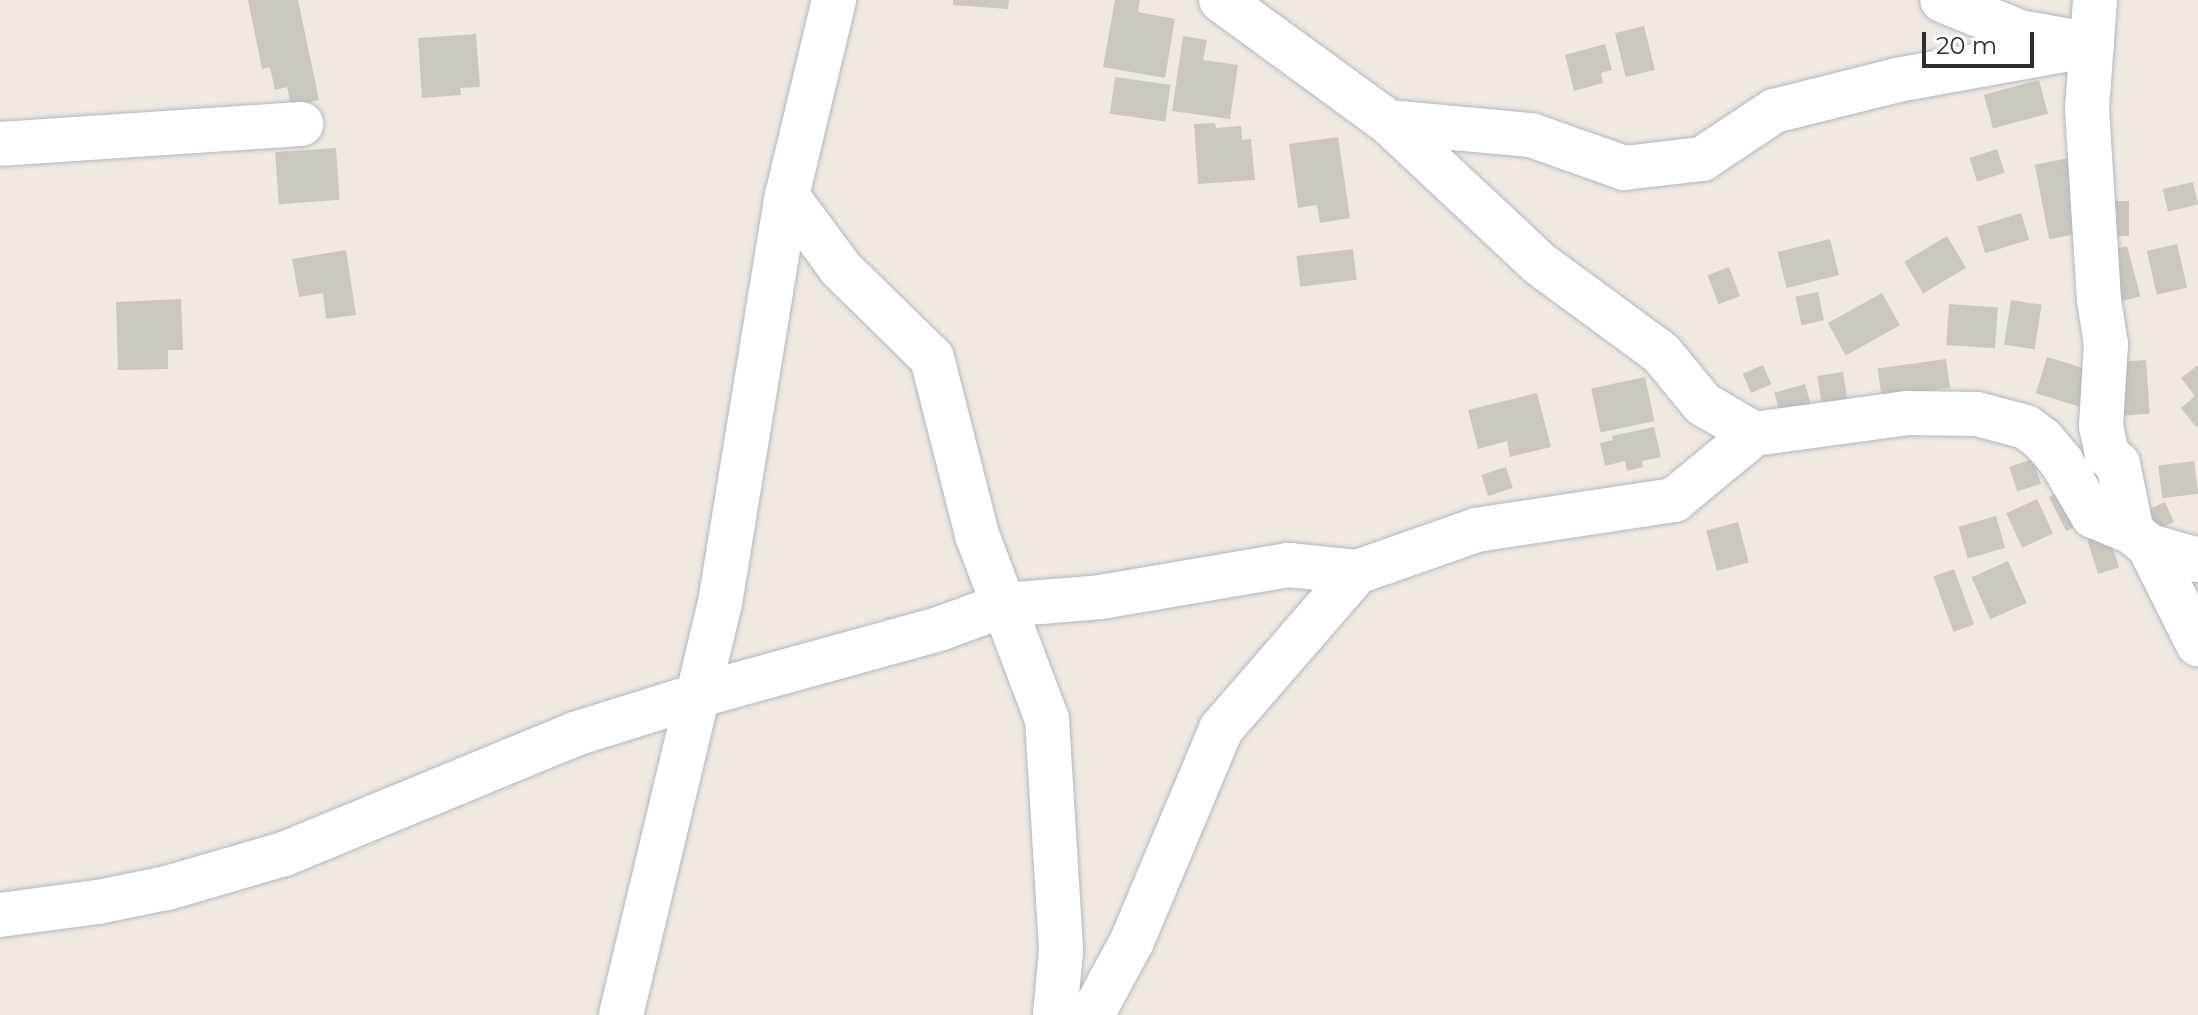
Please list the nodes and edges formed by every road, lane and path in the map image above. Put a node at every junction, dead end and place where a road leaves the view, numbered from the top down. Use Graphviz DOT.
graph roads {
  1 [pos="834,0"];
  2 [pos="1221,0"];
  3 [pos="1942,0"];
  4 [pos="2095,0"];
  5 [pos="2092,45"];
  6 [pos="1388,122"];
  7 [pos="301,124"];
  8 [pos="0,144"];
  9 [pos="787,196"];
  10 [pos="1754,434"];
  11 [pos="2141,539"];
  12 [pos="2198,560"];
  13 [pos="1357,572"];
  14 [pos="1004,605"];
  15 [pos="2198,644"];
  16 [pos="696,696"];
  17 [pos="0,915"];
  18 [pos="621,1015"];
  19 [pos="1055,1015"];
  20 [pos="1092,1015"];
  1 -- 9 [label="street"];
  2 -- 6 [label="street"];
  3 -- 5 [label="street"];
  4 -- 5 [label="street"];
  5 -- 6 [label="street"];
  5 -- 11 [label="street"];
  6 -- 10 [label="street"];
  7 -- 8 [label="street"];
  9 -- 14 [label="street"];
  9 -- 16 [label="street"];
  10 -- 11 [label="street"];
  10 -- 13 [label="street"];
  11 -- 12 [label="street"];
  11 -- 15 [label="street"];
  13 -- 14 [label="street"];
  13 -- 20 [label="street"];
  14 -- 16 [label="street"];
  14 -- 19 [label="street"];
  16 -- 17 [label="street"];
  16 -- 18 [label="street"];
}
